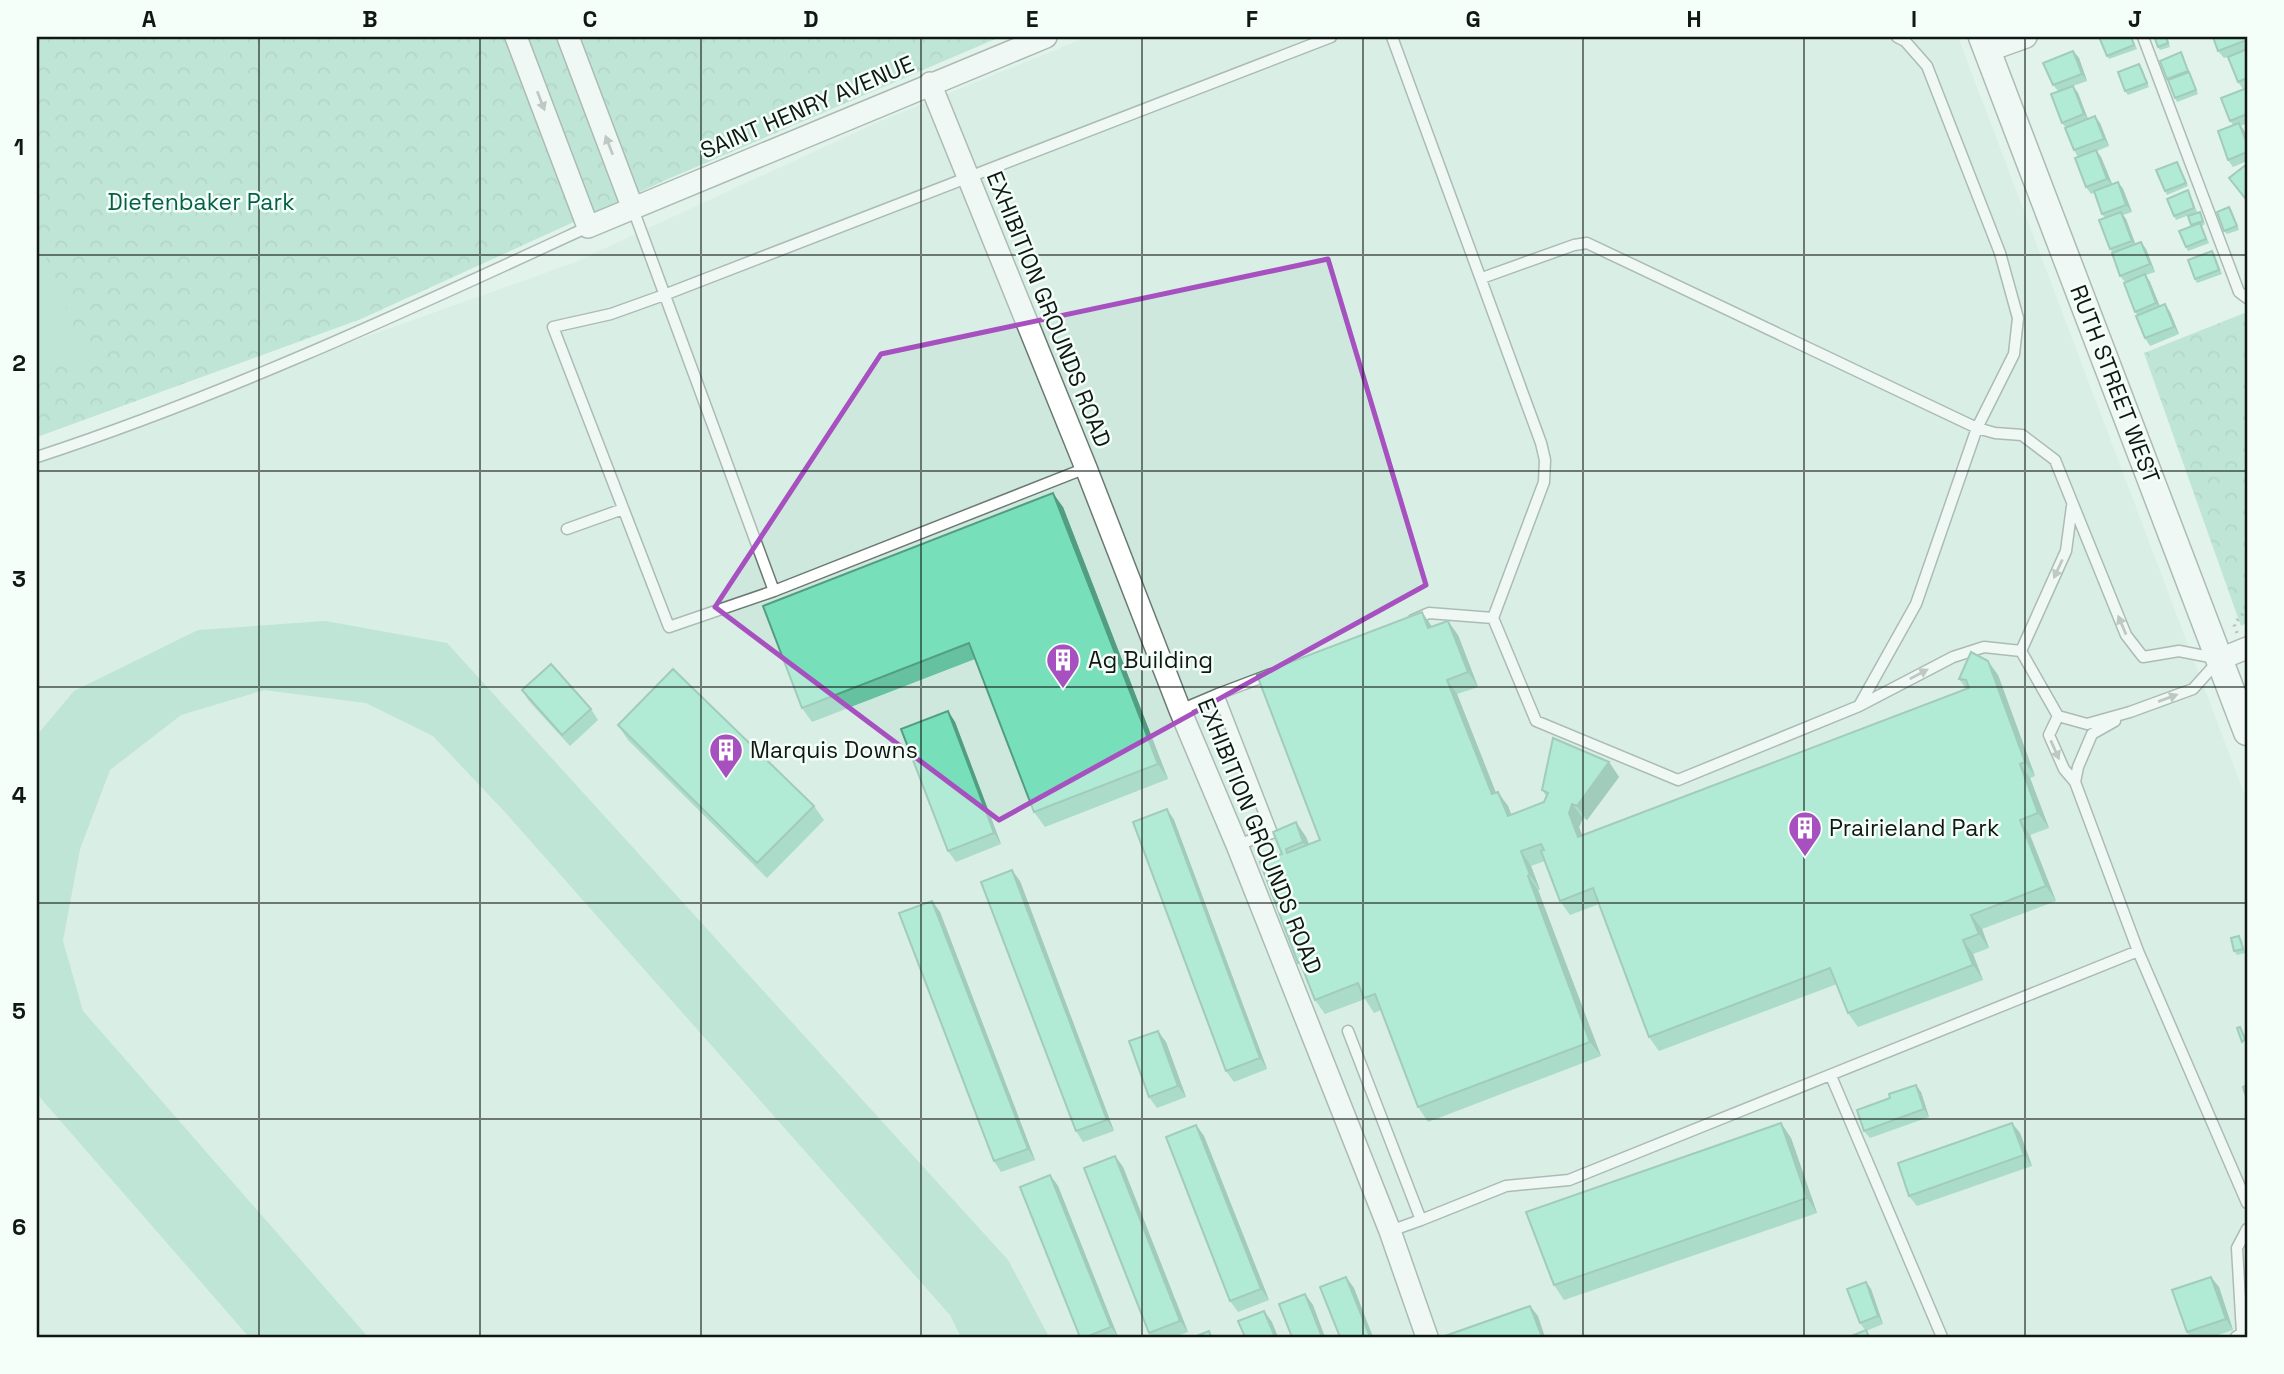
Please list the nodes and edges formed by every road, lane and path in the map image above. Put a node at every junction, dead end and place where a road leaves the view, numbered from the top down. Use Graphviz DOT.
graph roads {
  1 [pos="516,37"];
  2 [pos="568,37"];
  3 [pos="1046,37"];
  4 [pos="1331,37"];
  5 [pos="1392,37"];
  6 [pos="1897,37"];
  7 [pos="2026,37"];
  8 [pos="2143,37"];
  9 [pos="1984,44"];
  10 [pos="930,83"];
  11 [pos="968,178"];
  12 [pos="633,209"];
  13 [pos="588,227"];
  14 [pos="1482,278"];
  15 [pos="664,295"];
  16 [pos="2247,298"];
  17 [pos="1976,428"];
  18 [pos="37,457"];
  19 [pos="1086,468"];
  20 [pos="2072,503"];
  21 [pos="623,509"];
  22 [pos="567,529"];
  23 [pos="774,591"];
  24 [pos="1493,618"];
  25 [pos="1407,622"];
  26 [pos="2247,648"];
  27 [pos="2021,651"];
  28 [pos="2220,659"];
  29 [pos="1282,670"];
  30 [pos="1218,694"];
  31 [pos="1858,706"];
  32 [pos="1180,710"];
  33 [pos="2130,712"];
  34 [pos="2058,716"];
  35 [pos="2247,732"];
  36 [pos="2075,782"];
  37 [pos="1237,845"];
  38 [pos="2138,951"];
  39 [pos="1348,1031"];
  40 [pos="1830,1076"];
  41 [pos="2247,1203"];
  42 [pos="1421,1220"];
  43 [pos="2247,1229"];
  44 [pos="1390,1231"];
  45 [pos="2242,1334"];
  46 [pos="1427,1337"];
  47 [pos="1942,1337"];
  1 -- 13 [label="street, one-way"];
  12 -- 2 [label="street, one-way"];
  3 -- 10 [label="street, SAINT HENRY AVENUE"];
  4 -- 11 [label="lane"];
  5 -- 14 [label="lane"];
  6 -- 17 [label="lane"];
  7 -- 9 [label="street"];
  8 -- 16 [label="lane"];
  9 -- 28 [label="street, RUTH STREET WEST"];
  10 -- 11 [label="street, EXHIBITION GROUNDS ROAD"];
  10 -- 12 [label="street, SAINT HENRY AVENUE"];
  11 -- 15 [label="lane"];
  11 -- 19 [label="street, EXHIBITION GROUNDS ROAD"];
  12 -- 13 [label="street, SAINT HENRY AVENUE"];
  12 -- 15 [label="lane"];
  13 -- 18 [label="lane"];
  14 -- 17 [label="lane"];
  14 -- 24 [label="lane"];
  15 -- 21 [label="lane"];
  15 -- 23 [label="lane"];
  17 -- 20 [label="lane"];
  17 -- 31 [label="lane"];
  19 -- 23 [label="lane"];
  19 -- 32 [label="street, EXHIBITION GROUNDS ROAD"];
  20 -- 27 [label="lane, one-way"];
  28 -- 20 [label="lane, one-way"];
  21 -- 22 [label="lane"];
  21 -- 23 [label="lane"];
  24 -- 25 [label="lane"];
  24 -- 31 [label="lane"];
  26 -- 28 [label="street"];
  31 -- 27 [label="lane, one-way"];
  27 -- 34 [label="lane"];
  33 -- 28 [label="lane, one-way"];
  28 -- 35 [label="street, RUTH STREET WEST"];
  29 -- 30 [label="lane"];
  30 -- 32 [label="lane"];
  30 -- 37 [label="lane"];
  32 -- 37 [label="street, EXHIBITION GROUNDS ROAD"];
  33 -- 34 [label="lane"];
  33 -- 36 [label="lane"];
  34 -- 36 [label="lane, one-way"];
  36 -- 38 [label="lane"];
  37 -- 44 [label="street, EXHIBITION GROUNDS ROAD"];
  38 -- 40 [label="lane"];
  38 -- 41 [label="lane"];
  39 -- 42 [label="lane"];
  40 -- 42 [label="lane"];
  40 -- 47 [label="lane"];
  42 -- 44 [label="lane"];
  43 -- 45 [label="lane"];
  44 -- 46 [label="street, EXHIBITION GROUNDS ROAD"];
}
